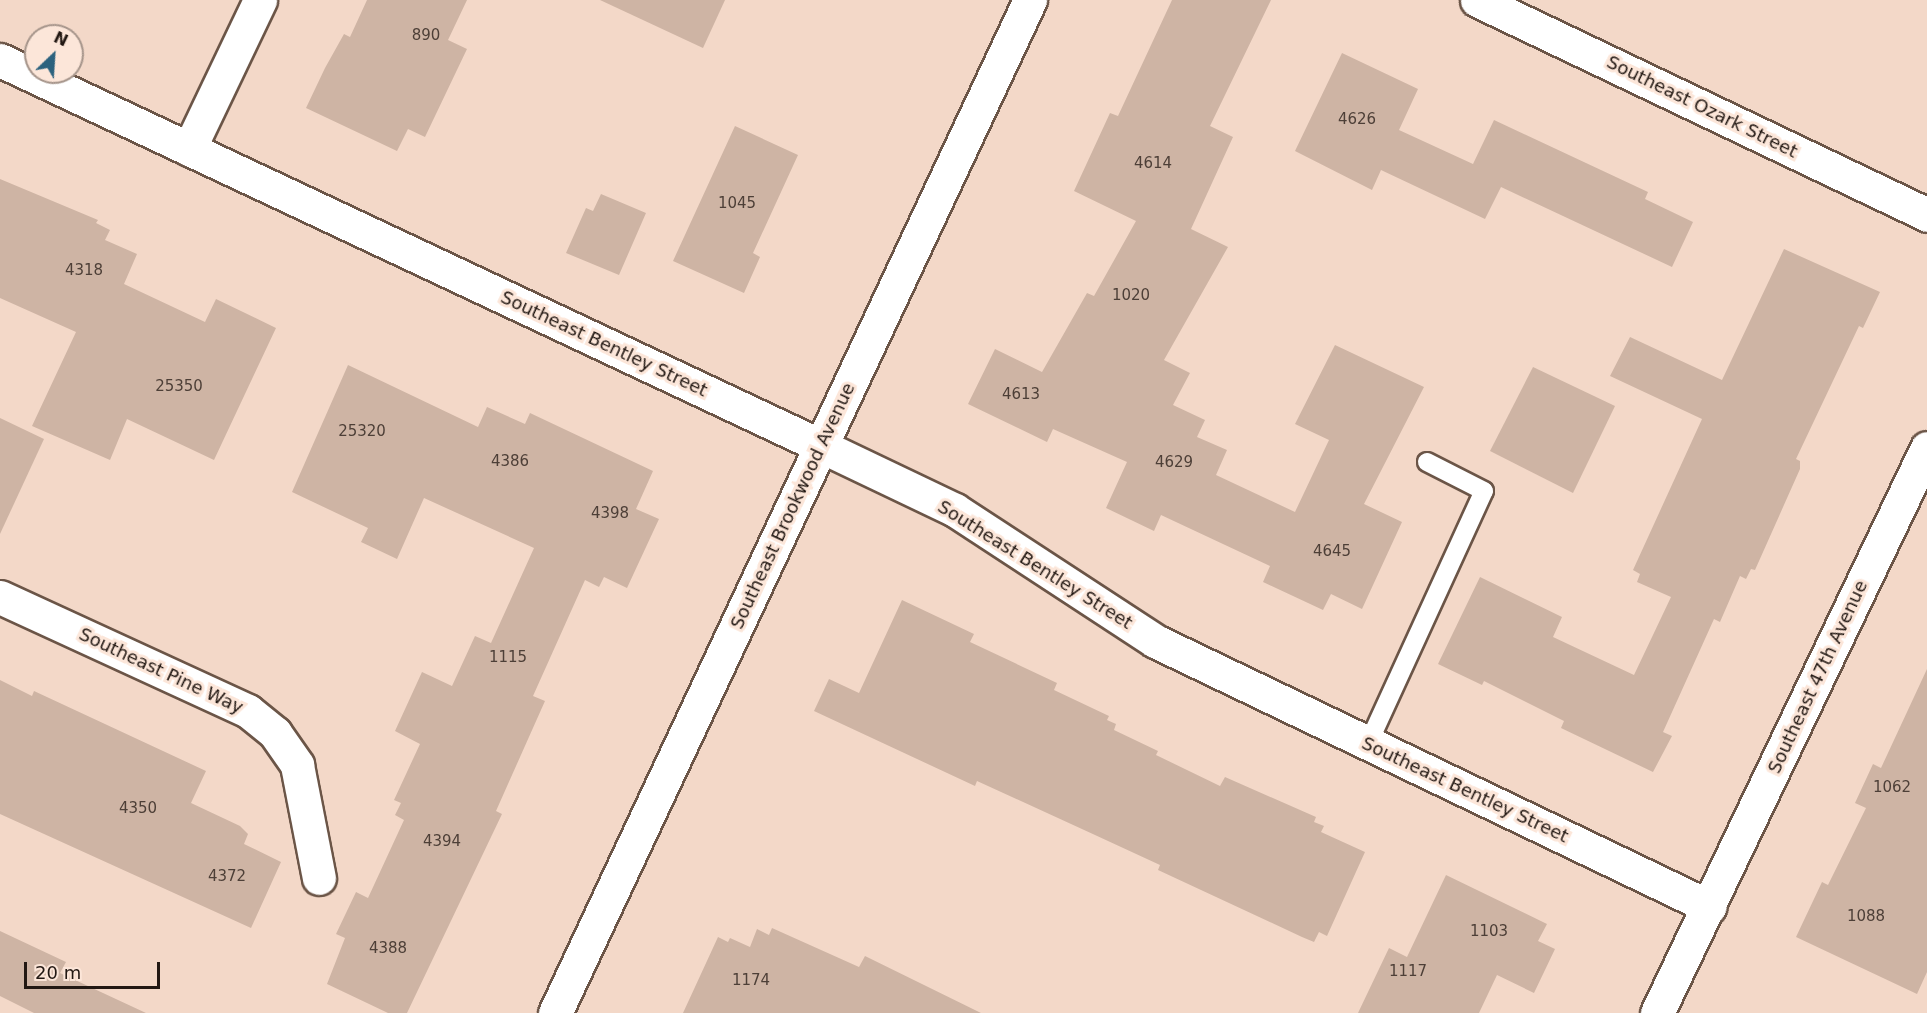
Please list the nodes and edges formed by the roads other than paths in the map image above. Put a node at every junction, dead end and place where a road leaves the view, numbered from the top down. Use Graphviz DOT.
graph roads {
  1 [pos="260,0"];
  2 [pos="1030,0"];
  3 [pos="1477,0"];
  4 [pos="0,60"];
  5 [pos="189,149"];
  6 [pos="1927,215"];
  7 [pos="821,446"];
  8 [pos="1927,448"];
  9 [pos="1427,462"];
  10 [pos="0,597"];
  11 [pos="1368,744"];
  12 [pos="319,878"];
  13 [pos="1710,907"];
  14 [pos="555,1013"];
  15 [pos="1657,1013"];
  1 -- 5 [label="street"];
  2 -- 7 [label="street, Southeast Brookwood Avenue"];
  3 -- 6 [label="street, Southeast Ozark Street"];
  4 -- 5 [label="street, Southeast Bentley Street"];
  5 -- 7 [label="street, Southeast Bentley Street"];
  7 -- 11 [label="street, Southeast Bentley Street"];
  7 -- 14 [label="street, Southeast Brookwood Avenue"];
  8 -- 13 [label="street, Southeast 47th Avenue"];
  9 -- 11 [label="lane"];
  10 -- 12 [label="street, Southeast Pine Way"];
  11 -- 13 [label="street, Southeast Bentley Street"];
  13 -- 15 [label="street, Southeast 47th Avenue"];
}
